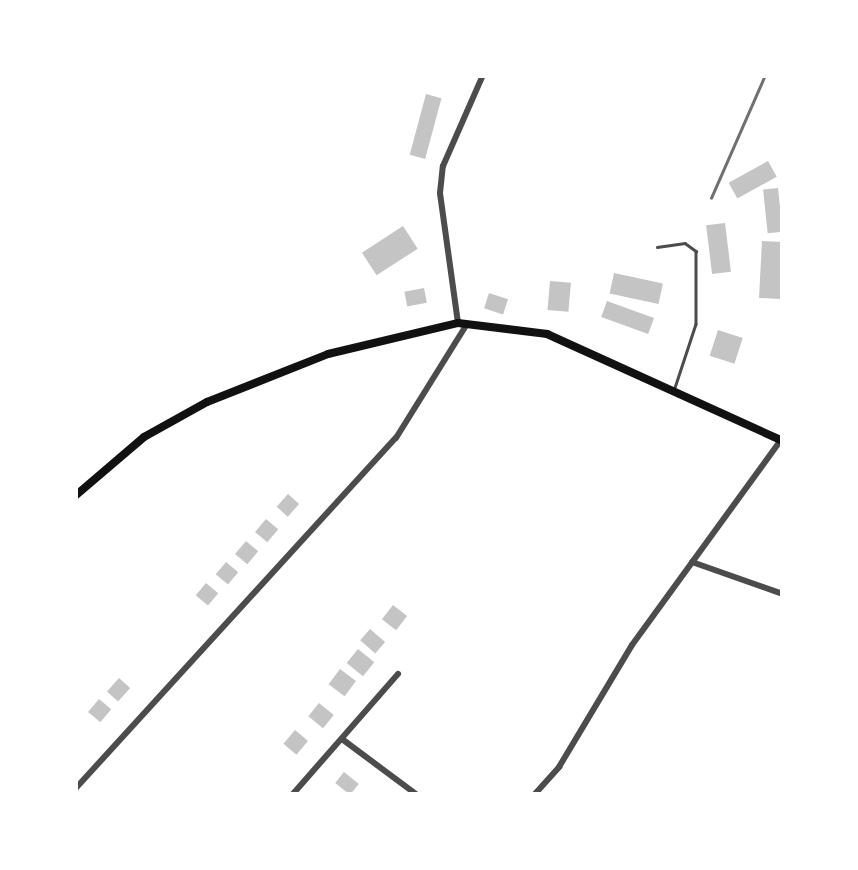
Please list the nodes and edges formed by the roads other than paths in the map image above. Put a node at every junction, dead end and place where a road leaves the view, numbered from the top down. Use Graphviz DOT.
graph roads {
  1 [pos="483,75"];
  2 [pos="657,247"];
  3 [pos="462,323"];
  4 [pos="675,388"];
  5 [pos="782,440"];
  6 [pos="75,496"];
  7 [pos="692,562"];
  8 [pos="783,594"];
  9 [pos="398,674"];
  10 [pos="342,739"];
  11 [pos="75,789"];
  12 [pos="292,795"];
  13 [pos="417,795"];
  14 [pos="534,795"];
  1 -- 3 [label="street"];
  2 -- 4 [label="lane"];
  3 -- 4 [label="main road"];
  3 -- 6 [label="main road"];
  3 -- 11 [label="street"];
  4 -- 5 [label="main road"];
  5 -- 7 [label="street"];
  7 -- 8 [label="street"];
  7 -- 14 [label="street"];
  9 -- 10 [label="street"];
  10 -- 12 [label="street"];
  10 -- 13 [label="street"];
}
